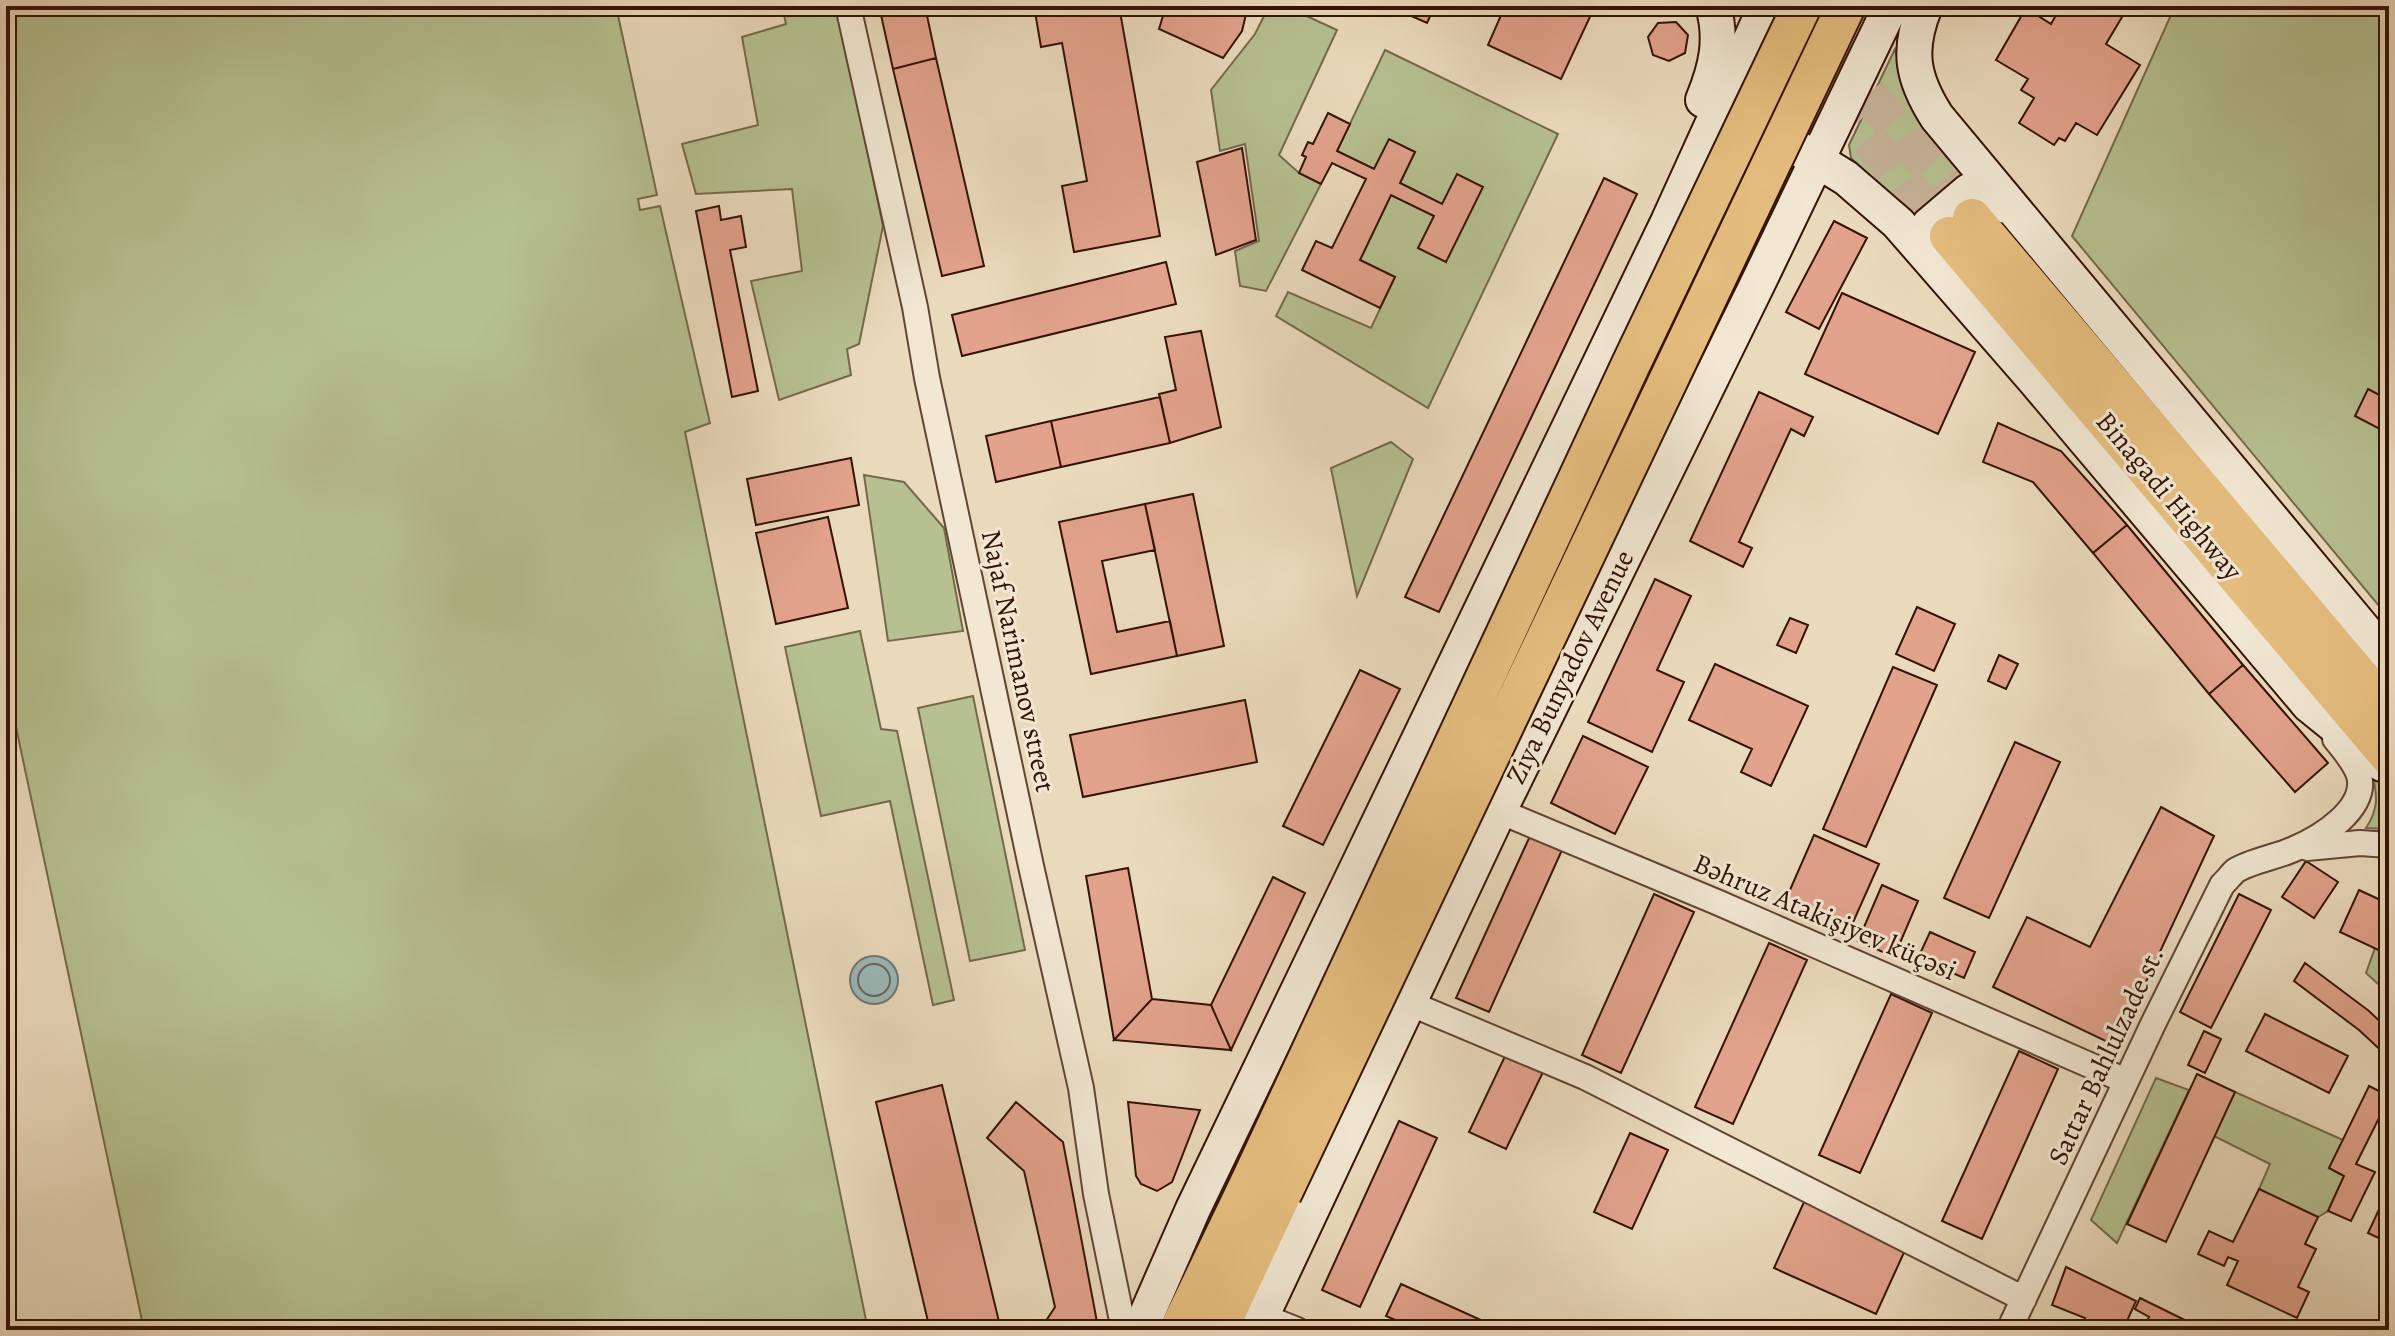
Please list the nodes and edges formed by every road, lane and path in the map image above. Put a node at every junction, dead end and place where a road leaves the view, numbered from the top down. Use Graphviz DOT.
graph roads {
  1 [pos="848,6"];
  2 [pos="1713,6"];
  3 [pos="1802,6"];
  4 [pos="1846,6"];
  5 [pos="1866,6"];
  6 [pos="1891,6"];
  7 [pos="1904,6"];
  8 [pos="1925,6"];
  9 [pos="1760,19"];
  10 [pos="1859,72"];
  11 [pos="1776,137"];
  12 [pos="1818,158"];
  13 [pos="2019,216"];
  14 [pos="1668,222"];
  15 [pos="1945,276"];
  16 [pos="1758,283"];
  17 [pos="2389,667"];
  18 [pos="2309,705"];
  19 [pos="2389,711"];
  20 [pos="2389,756"];
  21 [pos="2389,769"];
  22 [pos="1499,811"];
  23 [pos="2389,845"];
  24 [pos="2296,849"];
  25 [pos="1409,1003"];
  26 [pos="2126,1081"];
  27 [pos="1266,1188"];
  28 [pos="2024,1299"];
  29 [pos="1258,1323"];
  30 [pos="1124,1330"];
  31 [pos="1140,1330"];
  32 [pos="1179,1330"];
  33 [pos="1218,1330"];
  34 [pos="1297,1330"];
  35 [pos="2009,1330"];
  1 -- 30 [label="street, Najaf Narimanov street"];
  2 -- 14 [label="main road"];
  3 -- 27 [label="main road, Ziya Bunyadov Avenue, bridge"];
  4 -- 27 [label="main road, Ziya Bunyadov Avenue, bridge"];
  5 -- 10 [label="main road"];
  6 -- 10 [label="main road, Ziya Bunyadov Avenue"];
  7 -- 10 [label="main road"];
  8 -- 13 [label="main road"];
  9 -- 11 [label="main road"];
  9 -- 14 [label="main road"];
  10 -- 11 [label="main road"];
  10 -- 12 [label="main road, Ziya Bunyadov Avenue"];
  11 -- 12 [label="main road"];
  12 -- 15 [label="main road"];
  12 -- 16 [label="main road, Ziya Bunyadov Avenue"];
  13 -- 15 [label="main road"];
  13 -- 17 [label="main road"];
  14 -- 16 [label="main road"];
  14 -- 31 [label="main road"];
  15 -- 18 [label="main road"];
  16 -- 22 [label="main road, Ziya Bunyadov Avenue"];
  18 -- 21 [label="main road"];
  18 -- 24 [label="street"];
  19 -- 20 [label="main road, Binagadi Highway"];
  22 -- 25 [label="main road, Ziya Bunyadov Avenue"];
  22 -- 26 [label="street, Bəhruz Atakişiyev küçəsi"];
  23 -- 24 [label="street"];
  24 -- 26 [label="street, Sattar Bahlulzade st."];
  25 -- 28 [label="street"];
  25 -- 29 [label="main road, Ziya Bunyadov Avenue"];
  26 -- 28 [label="street, Sattar Bahlulzade st."];
  27 -- 32 [label="main road, Ziya Bunyadov Avenue"];
  27 -- 33 [label="main road, Ziya Bunyadov Avenue"];
  28 -- 35 [label="street, Sattar Bahlulzade st."];
  29 -- 34 [label="street"];
}
